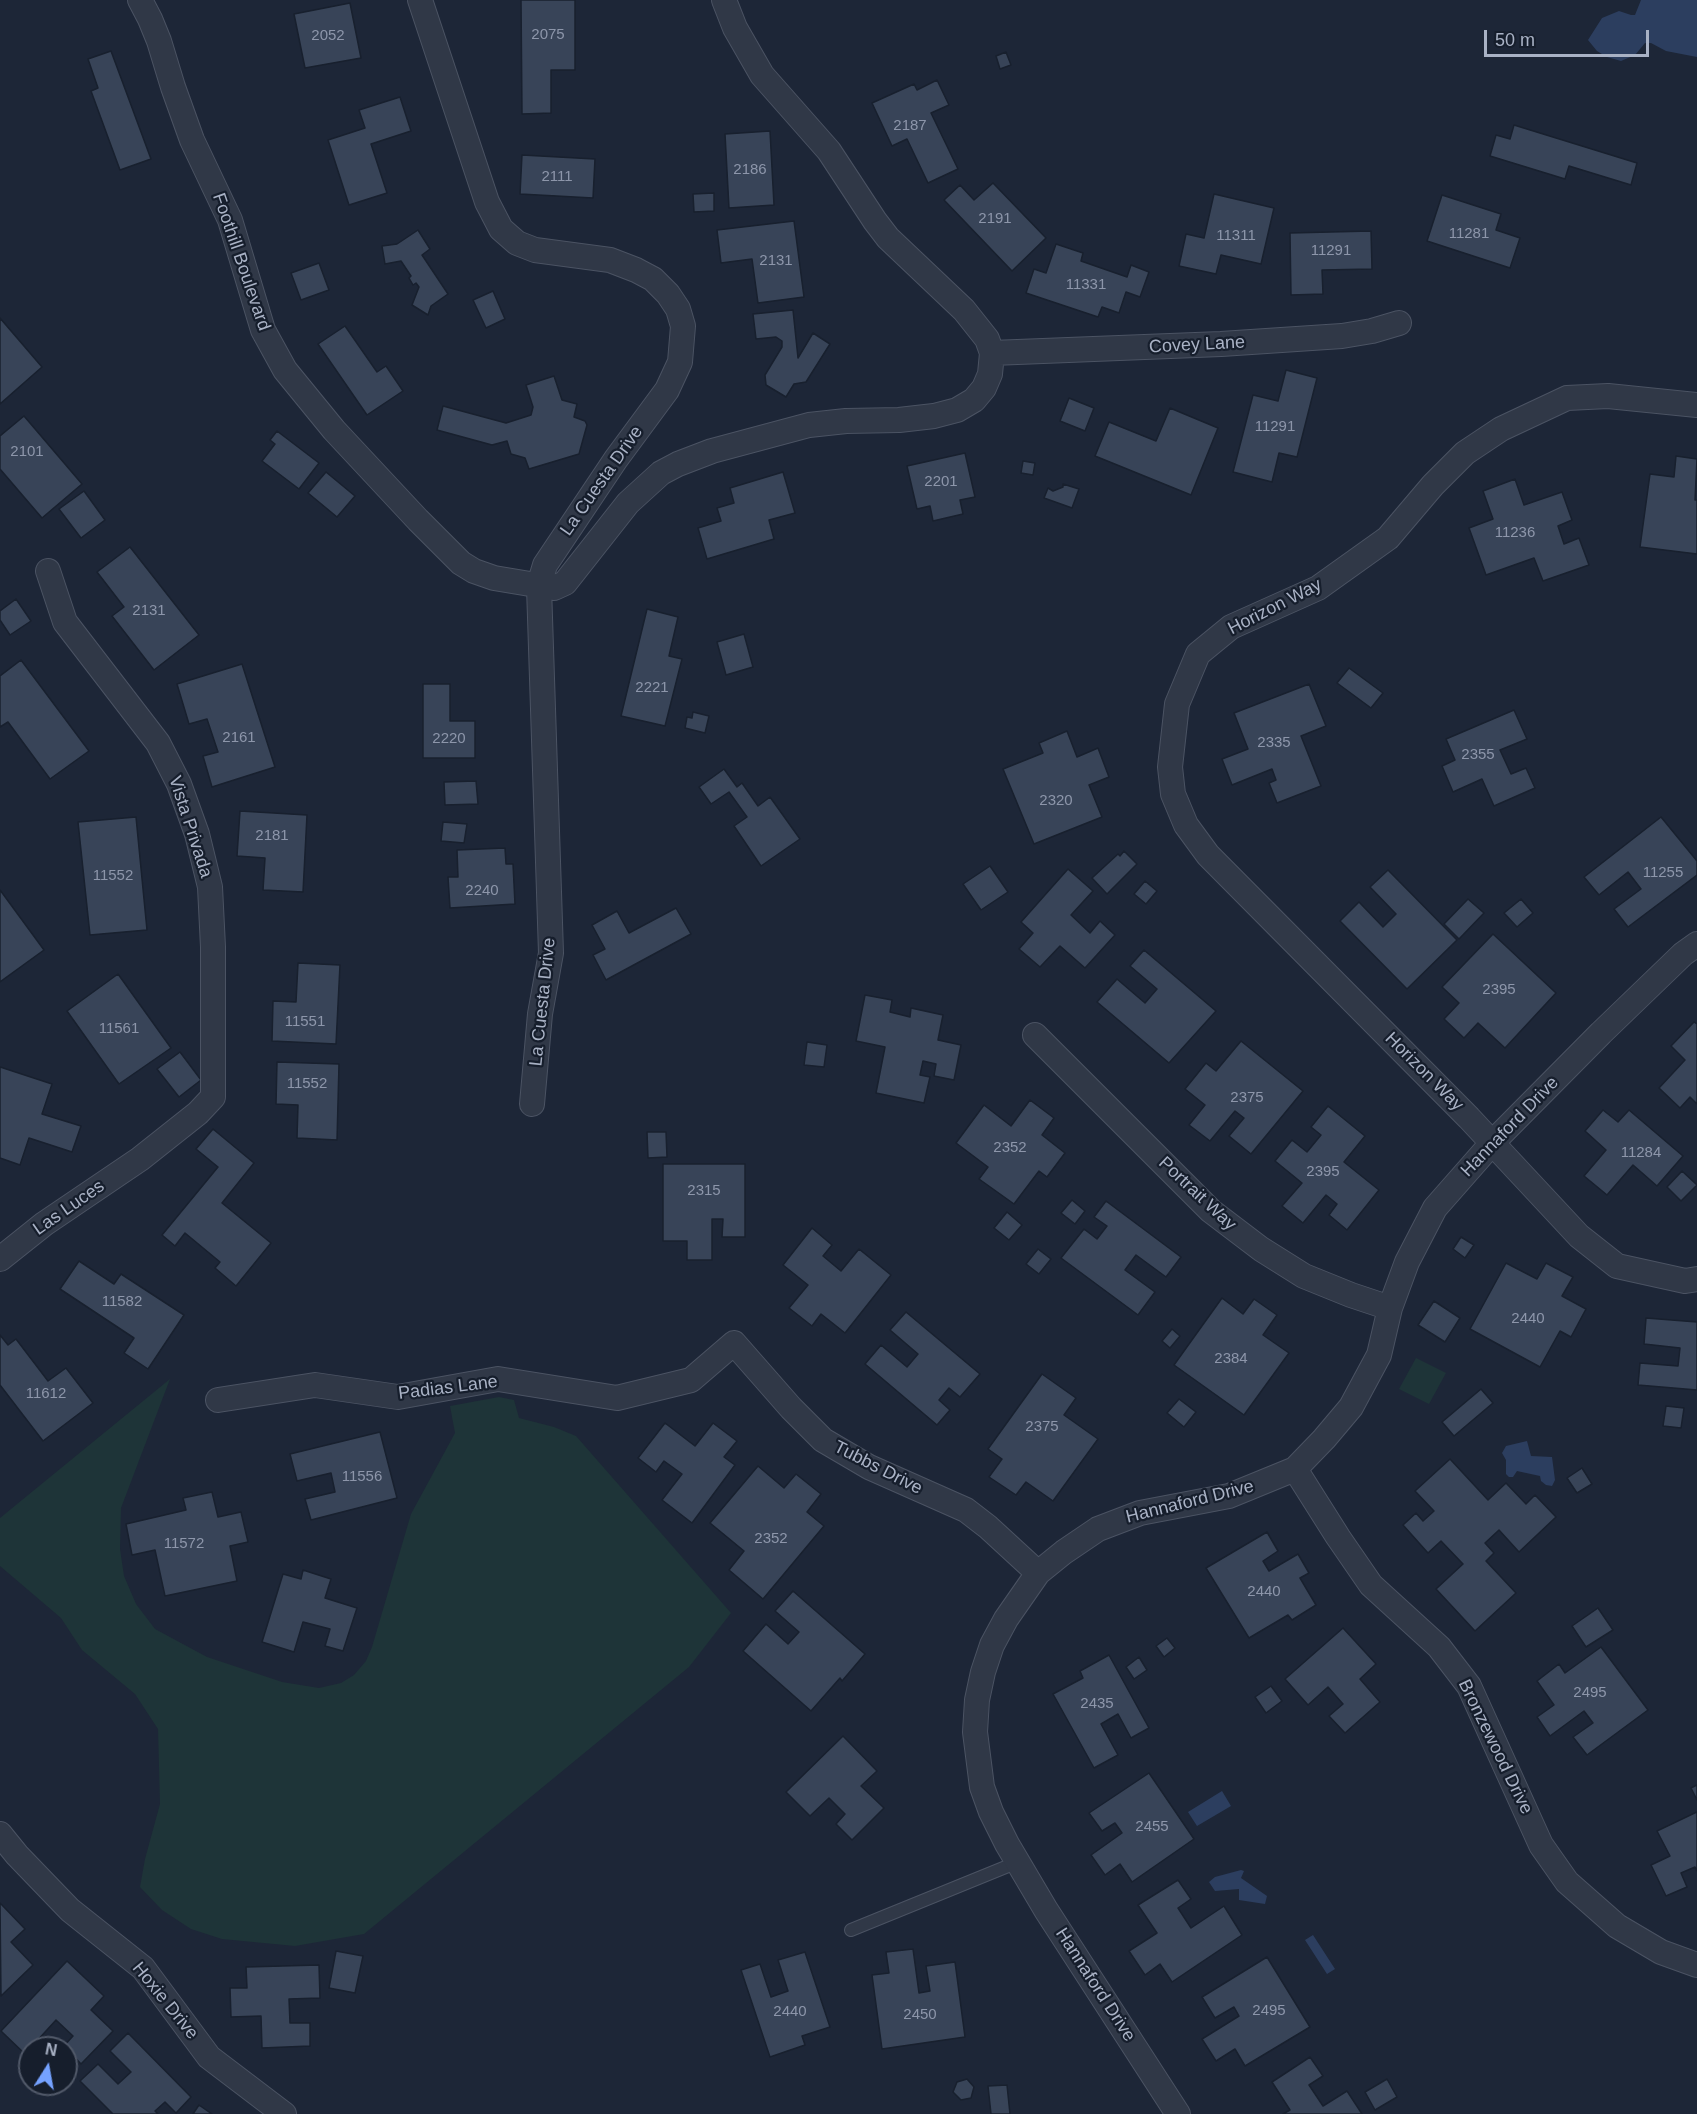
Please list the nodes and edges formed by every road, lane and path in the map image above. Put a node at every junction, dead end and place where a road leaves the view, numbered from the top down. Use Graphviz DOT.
graph roads {
  1 [pos="140,0"];
  2 [pos="420,0"];
  3 [pos="724,0"];
  4 [pos="1399,322"];
  5 [pos="992,353"];
  6 [pos="1697,405"];
  7 [pos="48,572"];
  8 [pos="539,587"];
  9 [pos="1697,944"];
  10 [pos="1035,1035"];
  11 [pos="532,1104"];
  12 [pos="1493,1142"];
  13 [pos="140,1159"];
  14 [pos="0,1259"];
  15 [pos="1697,1279"];
  16 [pos="1390,1308"];
  17 [pos="734,1343"];
  18 [pos="218,1400"];
  19 [pos="1295,1468"];
  20 [pos="1038,1573"];
  21 [pos="0,1834"];
  22 [pos="1018,1862"];
  23 [pos="851,1930"];
  24 [pos="1697,1965"];
  25 [pos="284,2114"];
  26 [pos="1178,2114"];
  1 -- 8 [label="street, Foothill Boulevard"];
  2 -- 8 [label="street, La Cuesta Drive"];
  3 -- 5 [label="street"];
  4 -- 5 [label="street, Covey Lane"];
  5 -- 8 [label="street"];
  6 -- 12 [label="street, Horizon Way"];
  7 -- 13 [label="street, Vista Privada"];
  8 -- 11 [label="street, La Cuesta Drive"];
  9 -- 12 [label="street, Hannaford Drive"];
  10 -- 16 [label="street, Portrait Way"];
  12 -- 15 [label="street, Horizon Way"];
  12 -- 16 [label="street, Hannaford Drive"];
  13 -- 14 [label="street, Las Luces"];
  16 -- 19 [label="street, Hannaford Drive"];
  17 -- 18 [label="street, Padias Lane"];
  17 -- 20 [label="street, Tubbs Drive"];
  19 -- 20 [label="street, Hannaford Drive"];
  19 -- 24 [label="street, Bronzewood Drive"];
  20 -- 22 [label="street, Hannaford Drive"];
  21 -- 25 [label="street, Hoxie Drive"];
  22 -- 23 [label="lane"];
  22 -- 26 [label="street, Hannaford Drive"];
}
